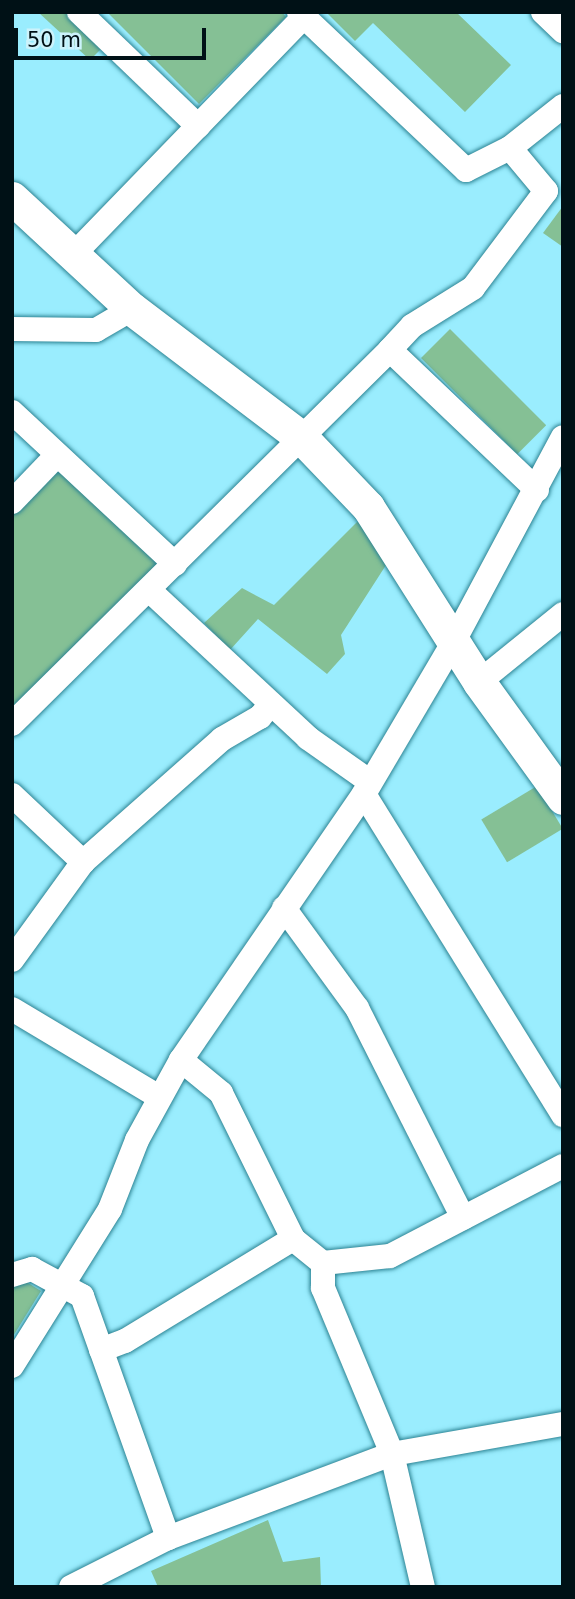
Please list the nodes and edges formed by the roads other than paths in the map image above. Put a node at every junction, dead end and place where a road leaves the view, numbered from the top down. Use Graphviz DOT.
graph roads {
  1 [pos="79,12"];
  2 [pos="543,12"];
  3 [pos="302,15"];
  4 [pos="563,31"];
  5 [pos="563,106"];
  6 [pos="198,126"];
  7 [pos="510,148"];
  8 [pos="12,198"];
  9 [pos="73,255"];
  10 [pos="132,309"];
  11 [pos="12,329"];
  12 [pos="390,349"];
  13 [pos="12,412"];
  14 [pos="563,437"];
  15 [pos="303,439"];
  16 [pos="57,455"];
  17 [pos="537,490"];
  18 [pos="12,502"];
  19 [pos="175,564"];
  20 [pos="149,590"];
  21 [pos="563,614"];
  22 [pos="454,641"];
  23 [pos="479,682"];
  24 [pos="271,704"];
  25 [pos="12,724"];
  26 [pos="366,788"];
  27 [pos="12,795"];
  28 [pos="563,798"];
  29 [pos="83,862"];
  30 [pos="284,908"];
  31 [pos="12,960"];
  32 [pos="12,1009"];
  33 [pos="181,1059"];
  34 [pos="159,1097"];
  35 [pos="563,1115"];
  36 [pos="563,1166"];
  37 [pos="463,1218"];
  38 [pos="293,1239"];
  39 [pos="323,1263"];
  40 [pos="19,1266"];
  41 [pos="63,1283"];
  42 [pos="101,1350"];
  43 [pos="12,1366"];
  44 [pos="563,1424"];
  45 [pos="392,1454"];
  46 [pos="168,1538"];
  47 [pos="73,1586"];
  48 [pos="423,1587"];
  1 -- 6 [label="street"];
  2 -- 4 [label="street"];
  3 -- 6 [label="street"];
  3 -- 7 [label="street"];
  5 -- 7 [label="street"];
  6 -- 9 [label="street"];
  7 -- 12 [label="street"];
  8 -- 9 [label="street"];
  9 -- 10 [label="street"];
  10 -- 11 [label="street"];
  10 -- 15 [label="street"];
  12 -- 15 [label="street"];
  12 -- 17 [label="street"];
  13 -- 16 [label="street"];
  14 -- 17 [label="street"];
  15 -- 19 [label="street"];
  15 -- 22 [label="street"];
  16 -- 18 [label="street"];
  16 -- 19 [label="street"];
  17 -- 22 [label="street"];
  19 -- 20 [label="street"];
  20 -- 24 [label="street"];
  20 -- 25 [label="street"];
  21 -- 23 [label="street"];
  22 -- 23 [label="street"];
  22 -- 26 [label="street"];
  23 -- 28 [label="street"];
  24 -- 26 [label="street"];
  24 -- 29 [label="street"];
  26 -- 30 [label="street"];
  26 -- 35 [label="street"];
  27 -- 29 [label="street"];
  29 -- 31 [label="street"];
  30 -- 33 [label="street"];
  30 -- 37 [label="street"];
  32 -- 34 [label="street"];
  33 -- 34 [label="street"];
  33 -- 38 [label="street"];
  34 -- 41 [label="street"];
  36 -- 37 [label="street"];
  37 -- 39 [label="street"];
  38 -- 39 [label="street"];
  38 -- 42 [label="street"];
  39 -- 45 [label="street"];
  40 -- 41 [label="street"];
  41 -- 42 [label="street"];
  41 -- 43 [label="street"];
  42 -- 46 [label="street"];
  44 -- 45 [label="street"];
  45 -- 46 [label="street"];
  45 -- 48 [label="street"];
  46 -- 47 [label="street"];
}
